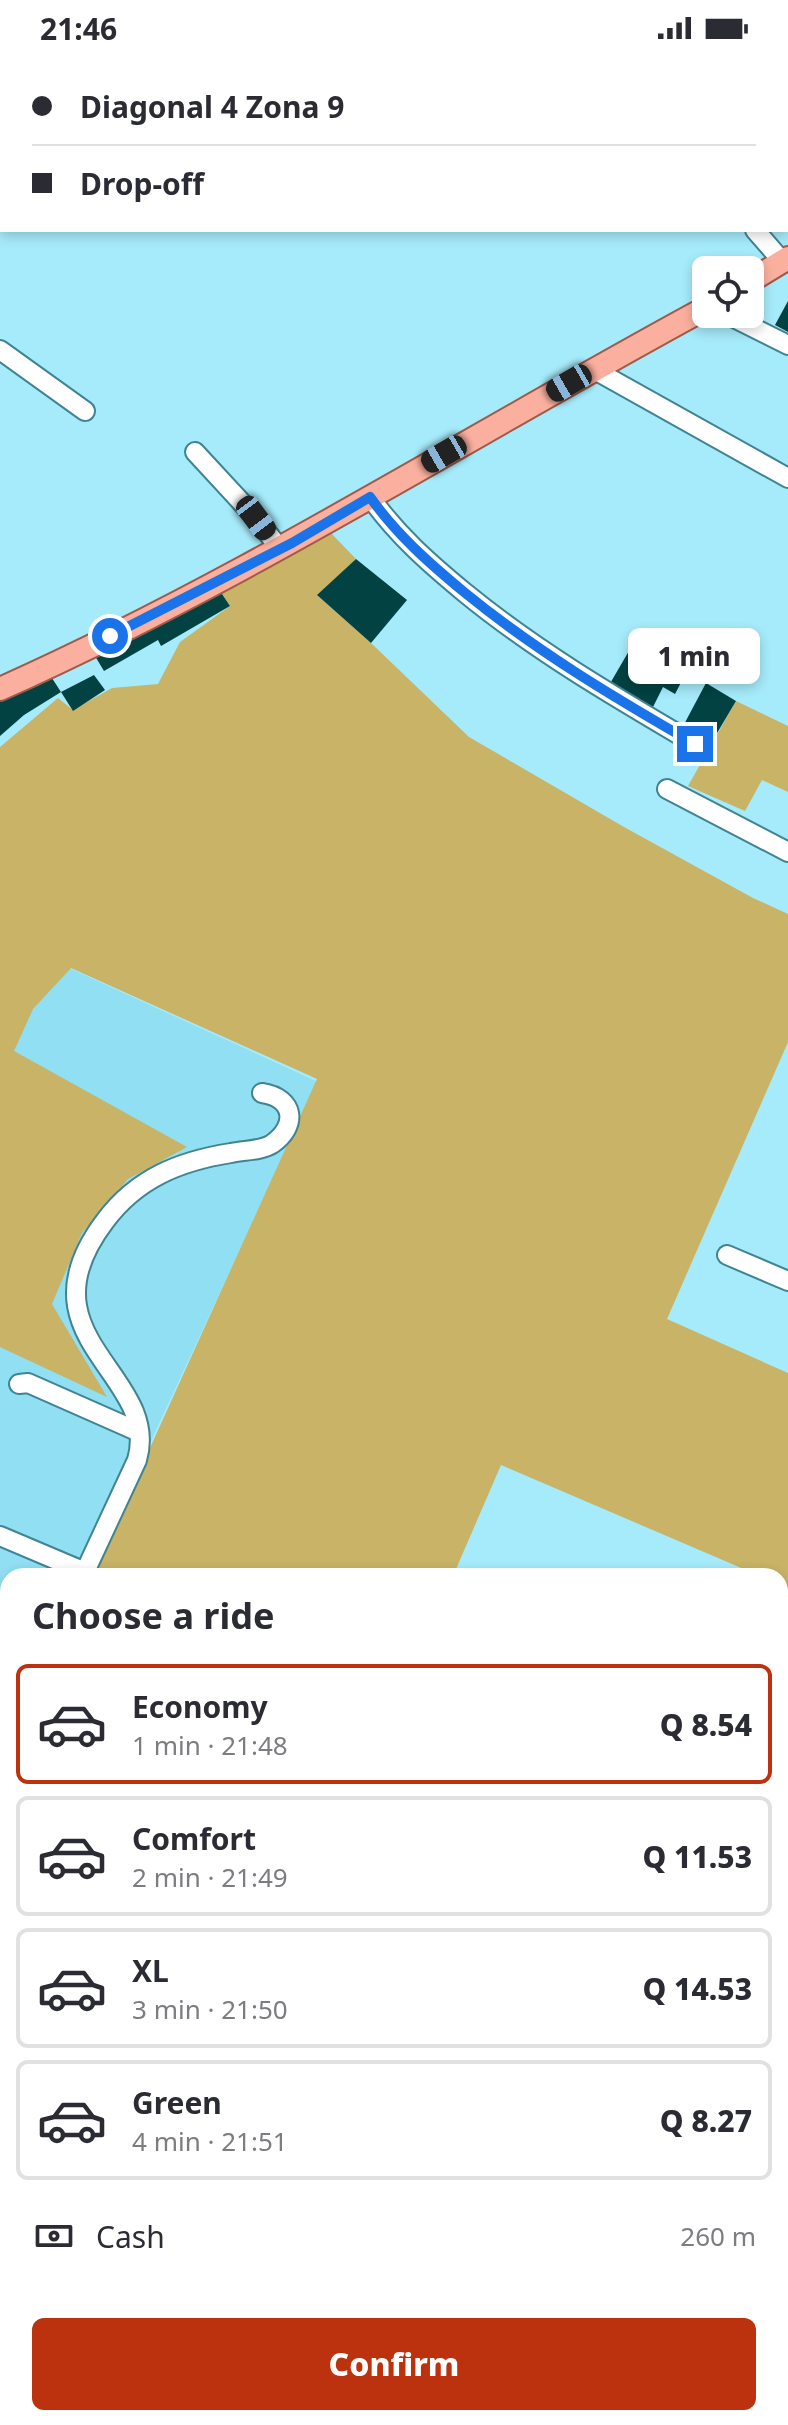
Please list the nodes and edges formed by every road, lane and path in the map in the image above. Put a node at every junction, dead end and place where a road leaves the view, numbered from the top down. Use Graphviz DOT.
graph roads {
  1 [pos="757,232"];
  2 [pos="785,260"];
  3 [pos="764,273"];
  4 [pos="692,316"];
  5 [pos="754,328"];
  6 [pos="788,345"];
  7 [pos="0,350"];
  8 [pos="593,369"];
  9 [pos="85,411"];
  10 [pos="195,452"];
  11 [pos="788,478"];
  12 [pos="370,497"];
  13 [pos="280,549"];
  14 [pos="0,689"];
  15 [pos="695,744"];
  16 [pos="667,789"];
  17 [pos="788,852"];
  18 [pos="262,1093"];
  19 [pos="727,1255"];
  20 [pos="788,1281"];
  21 [pos="19,1384"];
  22 [pos="139,1432"];
  23 [pos="0,1536"];
  24 [pos="71,1568"];
  25 [pos="87,1568"];
  1 -- 2 [label="street"];
  2 -- 3 [label="main road"];
  4 -- 8 [label="main road"];
  5 -- 6 [label="street"];
  7 -- 9 [label="street"];
  8 -- 11 [label="street"];
  8 -- 12 [label="main road"];
  10 -- 13 [label="street"];
  12 -- 13 [label="main road"];
  12 -- 15 [label="street"];
  13 -- 14 [label="main road"];
  16 -- 17 [label="street"];
  18 -- 22 [label="street"];
  19 -- 20 [label="street"];
  21 -- 22 [label="street"];
  22 -- 25 [label="street"];
  23 -- 24 [label="street"];
}
